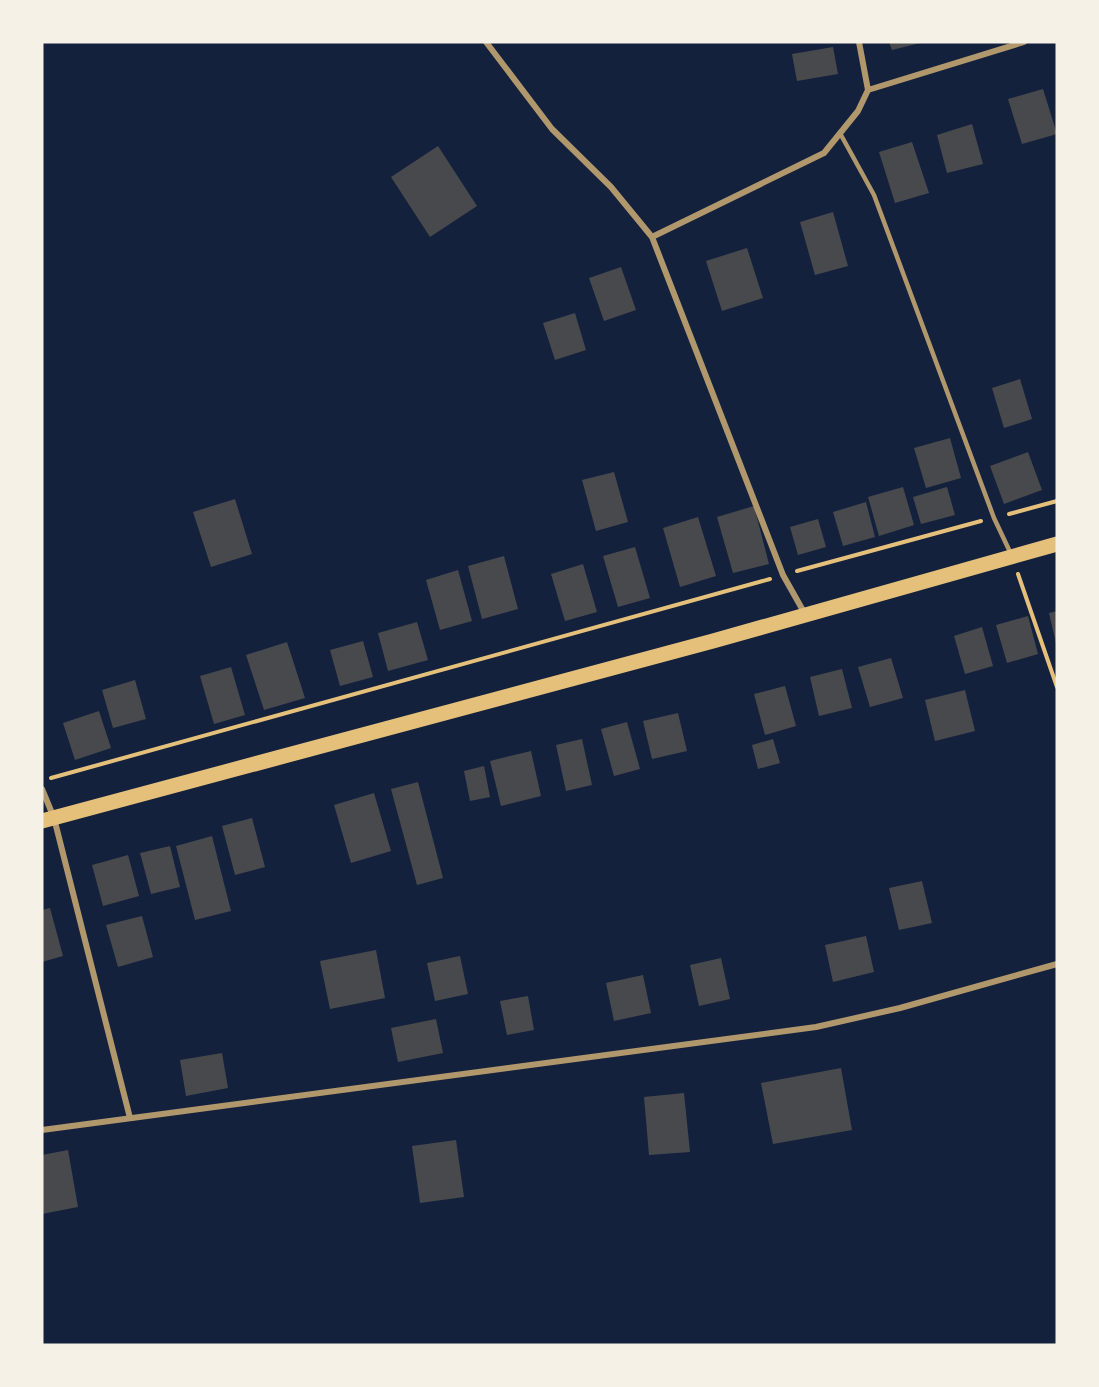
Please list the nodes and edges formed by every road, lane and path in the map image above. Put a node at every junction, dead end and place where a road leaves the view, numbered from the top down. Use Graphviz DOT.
graph roads {
  1 [pos="486,42"];
  2 [pos="859,42"];
  3 [pos="1024,42"];
  4 [pos="868,90"];
  5 [pos="841,135"];
  6 [pos="652,237"];
  7 [pos="1057,501"];
  8 [pos="994,518"];
  9 [pos="1057,544"];
  10 [pos="1012,556"];
  11 [pos="783,575"];
  12 [pos="805,615"];
  13 [pos="1057,687"];
  14 [pos="42,780"];
  15 [pos="42,789"];
  16 [pos="48,820"];
  17 [pos="1057,964"];
  18 [pos="130,1118"];
  19 [pos="42,1130"];
  1 -- 6 [label="street"];
  2 -- 4 [label="street"];
  3 -- 4 [label="street"];
  4 -- 5 [label="street"];
  5 -- 6 [label="street"];
  5 -- 8 [label="lane"];
  6 -- 11 [label="street"];
  7 -- 8 [label="path"];
  8 -- 10 [label="lane"];
  8 -- 11 [label="path"];
  9 -- 10 [label="main road"];
  10 -- 12 [label="main road"];
  10 -- 13 [label="path"];
  11 -- 12 [label="street"];
  11 -- 14 [label="path"];
  12 -- 16 [label="main road"];
  15 -- 16 [label="street"];
  16 -- 18 [label="street"];
  17 -- 18 [label="street"];
  18 -- 19 [label="street"];
}
